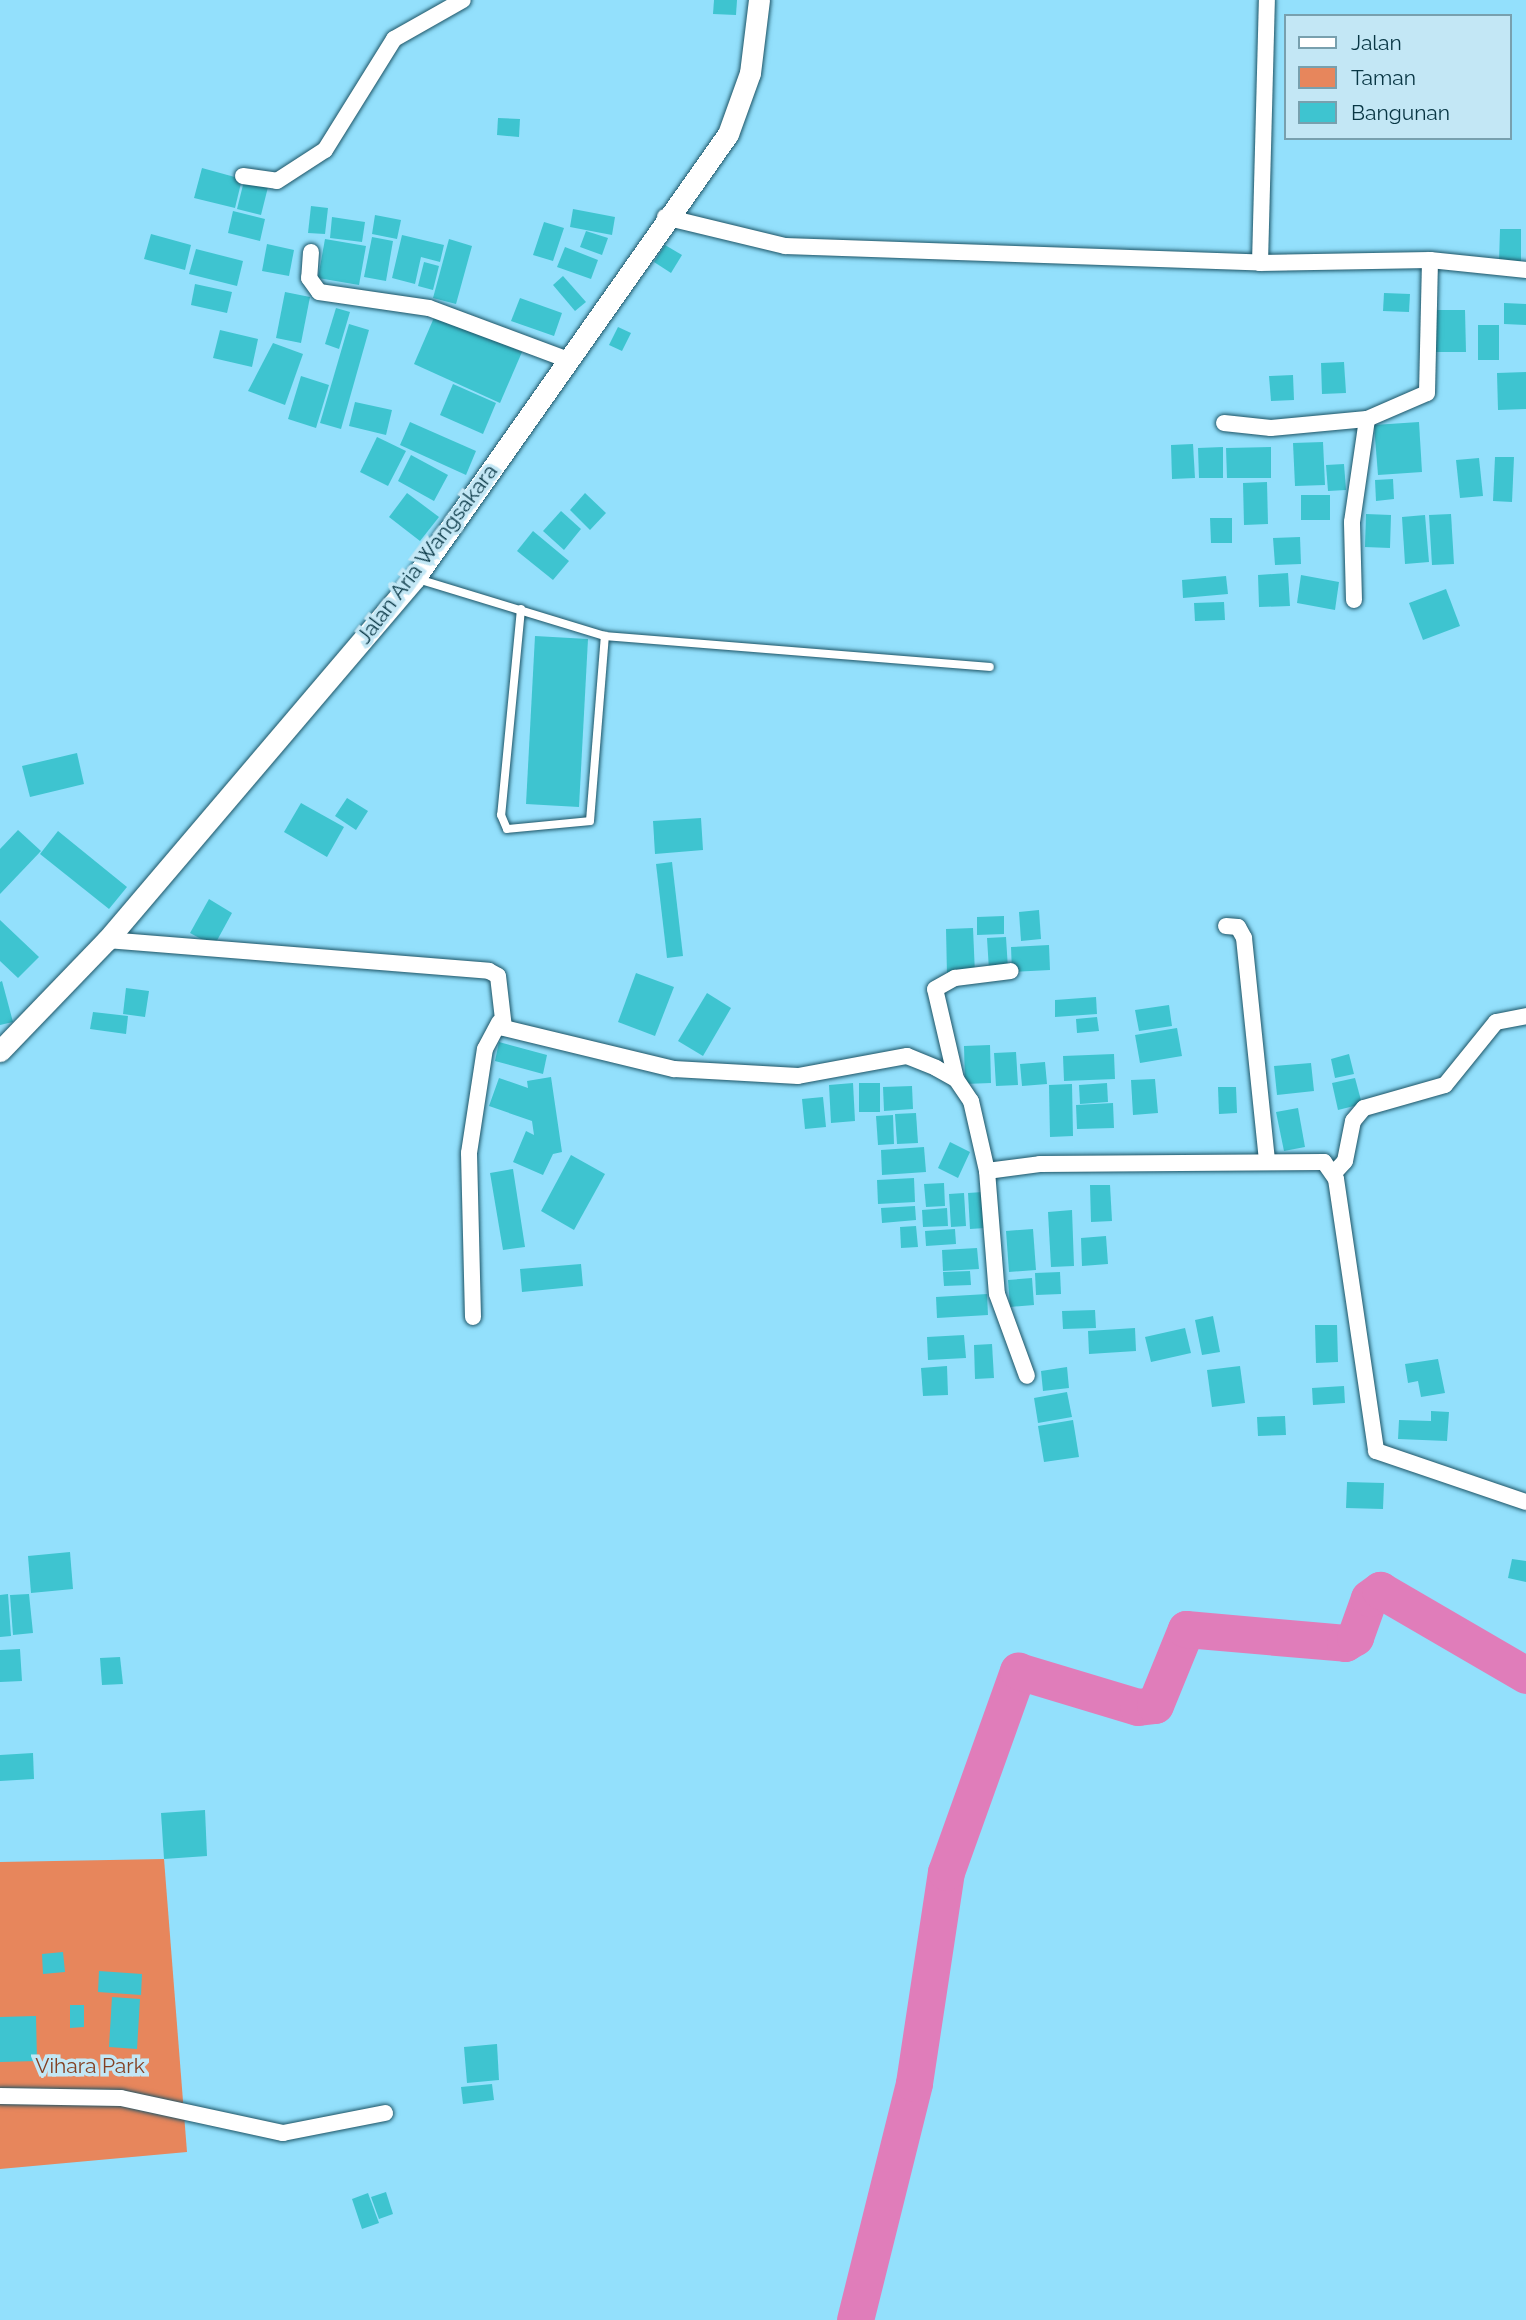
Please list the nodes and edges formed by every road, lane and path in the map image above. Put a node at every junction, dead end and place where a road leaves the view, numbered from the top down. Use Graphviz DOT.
graph roads {
  1 [pos="463,0"];
  2 [pos="759,0"];
  3 [pos="1267,0"];
  4 [pos="243,177"];
  5 [pos="665,217"];
  6 [pos="311,252"];
  7 [pos="1430,260"];
  8 [pos="1260,263"];
  9 [pos="1526,270"];
  10 [pos="568,360"];
  11 [pos="1367,419"];
  12 [pos="1224,424"];
  13 [pos="415,578"];
  14 [pos="1354,600"];
  15 [pos="521,609"];
  16 [pos="604,636"];
  17 [pos="990,667"];
  18 [pos="1226,926"];
  19 [pos="107,940"];
  20 [pos="1011,971"];
  21 [pos="1526,1016"];
  22 [pos="499,1023"];
  23 [pos="0,1051"];
  24 [pos="956,1079"];
  25 [pos="1267,1160"];
  26 [pos="987,1171"];
  27 [pos="1334,1172"];
  28 [pos="473,1317"];
  29 [pos="1027,1376"];
  30 [pos="1526,1502"];
  31 [pos="0,2096"];
  32 [pos="386,2113"];
  1 -- 4 [label="street"];
  2 -- 5 [label="street, Jalan Aria Wangsakara"];
  3 -- 8 [label="street"];
  5 -- 8 [label="street"];
  5 -- 10 [label="street, Jalan Aria Wangsakara"];
  6 -- 10 [label="street"];
  7 -- 8 [label="street"];
  7 -- 9 [label="street"];
  7 -- 11 [label="street"];
  10 -- 13 [label="street, Jalan Aria Wangsakara"];
  11 -- 12 [label="street"];
  11 -- 14 [label="street"];
  13 -- 15 [label="lane"];
  13 -- 19 [label="street, Jalan Aria Wangsakara"];
  15 -- 16 [label="lane"];
  15 -- 16 [label="lane"];
  16 -- 17 [label="lane"];
  18 -- 25 [label="street"];
  19 -- 22 [label="street"];
  19 -- 23 [label="street, Jalan Aria Wangsakara"];
  20 -- 24 [label="street"];
  21 -- 27 [label="street"];
  22 -- 24 [label="street"];
  22 -- 28 [label="street"];
  24 -- 26 [label="street"];
  25 -- 26 [label="street"];
  25 -- 27 [label="street"];
  26 -- 29 [label="street"];
  27 -- 30 [label="street"];
  31 -- 32 [label="street"];
}
